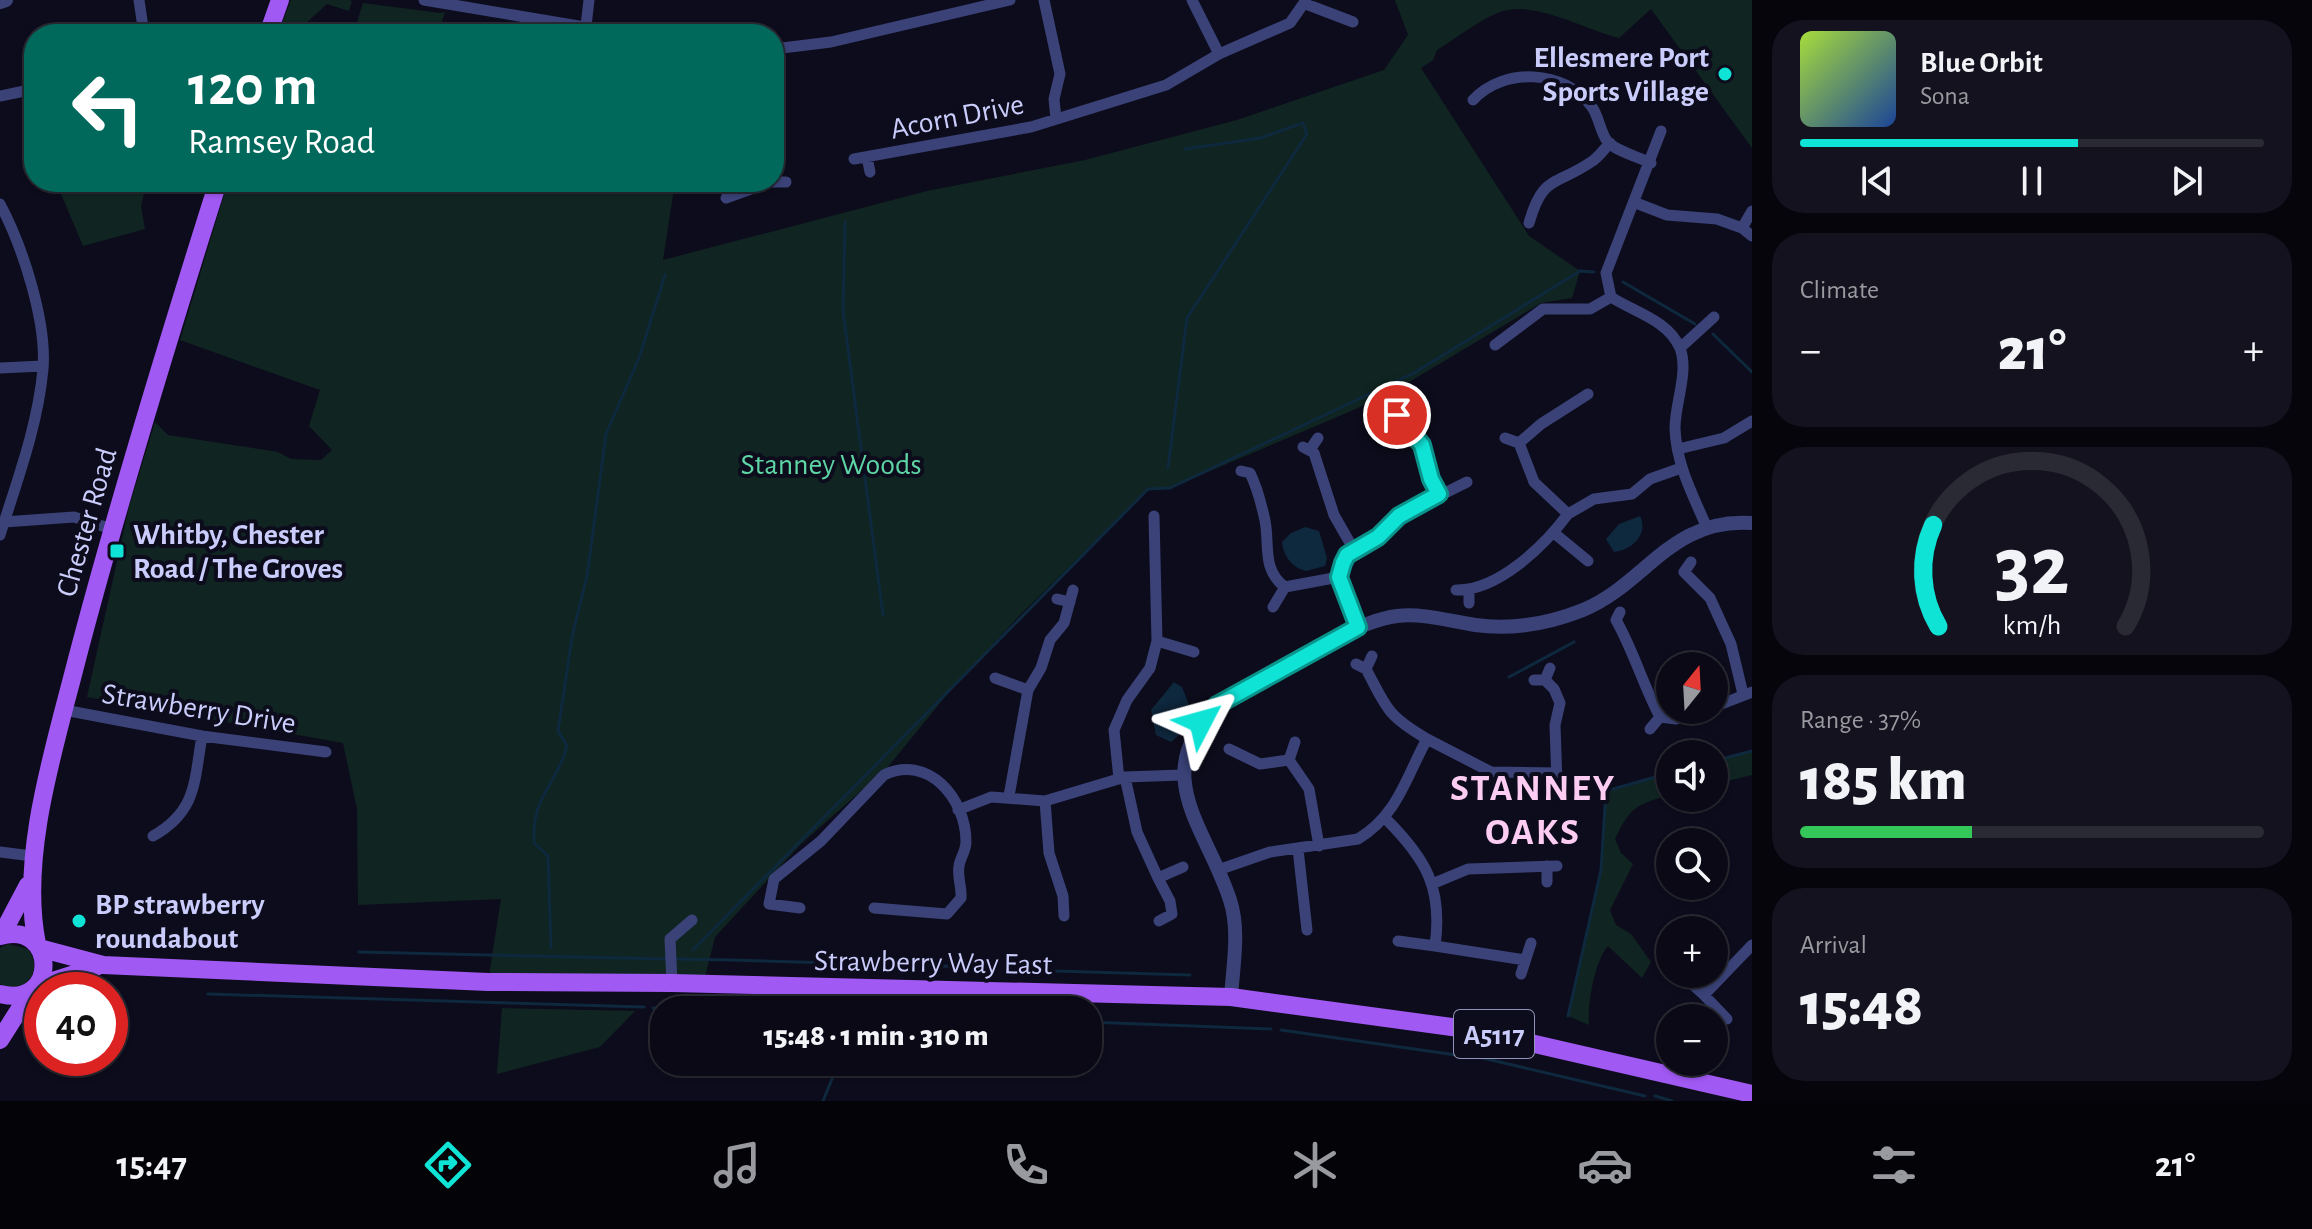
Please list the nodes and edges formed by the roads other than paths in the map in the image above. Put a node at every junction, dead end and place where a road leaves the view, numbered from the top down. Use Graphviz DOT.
graph roads {
  1 [pos="6,0"];
  2 [pos="139,0"];
  3 [pos="280,0"];
  4 [pos="424,0"];
  5 [pos="589,0"];
  6 [pos="1010,0"];
  7 [pos="1044,0"];
  8 [pos="1192,0"];
  9 [pos="441,1"];
  10 [pos="0,2"];
  11 [pos="1306,2"];
  12 [pos="1353,22"];
  13 [pos="143,24"];
  14 [pos="272,24"];
  15 [pos="574,24"];
  16 [pos="586,24"];
  17 [pos="784,48"];
  18 [pos="1219,54"];
  19 [pos="24,91"];
  20 [pos="0,96"];
  21 [pos="1473,100"];
  22 [pos="1056,119"];
  23 [pos="1661,131"];
  24 [pos="1610,143"];
  25 [pos="867,157"];
  26 [pos="854,159"];
  27 [pos="1651,163"];
  28 [pos="870,172"];
  29 [pos="215,192"];
  30 [pos="743,192"];
  31 [pos="726,198"];
  32 [pos="1636,203"];
  33 [pos="1,207"];
  34 [pos="1752,211"];
  35 [pos="1529,223"];
  36 [pos="1747,232"];
  37 [pos="1611,297"];
  38 [pos="1714,317"];
  39 [pos="1495,345"];
  40 [pos="1680,348"];
  41 [pos="43,366"];
  42 [pos="0,368"];
  43 [pos="1588,394"];
  44 [pos="1393,405"];
  45 [pos="1752,421"];
  46 [pos="1505,438"];
  47 [pos="1519,443"];
  48 [pos="1311,444"];
  49 [pos="1678,449"];
  50 [pos="1681,468"];
  51 [pos="1250,470"];
  52 [pos="1467,482"];
  53 [pos="13,492"];
  54 [pos="0,493"];
  55 [pos="1439,494"];
  56 [pos="1568,514"];
  57 [pos="1154,516"];
  58 [pos="4,522"];
  59 [pos="1752,523"];
  60 [pos="1707,528"];
  61 [pos="112,529"];
  62 [pos="1554,533"];
  63 [pos="0,535"];
  64 [pos="1354,550"];
  65 [pos="1588,561"];
  66 [pos="1683,569"];
  67 [pos="1339,577"];
  68 [pos="1285,587"];
  69 [pos="1057,599"];
  70 [pos="1469,603"];
  71 [pos="1273,607"];
  72 [pos="1613,618"];
  73 [pos="1358,627"];
  74 [pos="1157,641"];
  75 [pos="1194,652"];
  76 [pos="1372,656"];
  77 [pos="1550,668"];
  78 [pos="995,678"];
  79 [pos="1028,690"];
  80 [pos="1747,693"];
  81 [pos="1728,701"];
  82 [pos="64,710"];
  83 [pos="1656,710"];
  84 [pos="1656,722"];
  85 [pos="1650,729"];
  86 [pos="202,736"];
  87 [pos="1427,739"];
  88 [pos="1295,742"];
  89 [pos="1229,749"];
  90 [pos="326,752"];
  91 [pos="1289,760"];
  92 [pos="1182,775"];
  93 [pos="1122,778"];
  94 [pos="1009,796"];
  95 [pos="1045,801"];
  96 [pos="958,810"];
  97 [pos="1386,819"];
  98 [pos="153,836"];
  99 [pos="1319,846"];
  100 [pos="1298,849"];
  101 [pos="0,852"];
  102 [pos="32,856"];
  103 [pos="1183,867"];
  104 [pos="1218,870"];
  105 [pos="1158,878"];
  106 [pos="1547,882"];
  107 [pos="29,883"];
  108 [pos="1432,884"];
  109 [pos="890,898"];
  110 [pos="800,908"];
  111 [pos="1064,916"];
  112 [pos="692,920"];
  113 [pos="1159,921"];
  114 [pos="1305,929"];
  115 [pos="0,936"];
  116 [pos="1398,941"];
  117 [pos="1531,943"];
  118 [pos="1752,945"];
  119 [pos="38,946"];
  120 [pos="1435,946"];
  121 [pos="1525,960"];
  122 [pos="103,965"];
  123 [pos="42,972"];
  124 [pos="82,972"];
  125 [pos="1521,974"];
  126 [pos="672,983"];
  127 [pos="1696,988"];
  128 [pos="24,992"];
  129 [pos="0,994"];
  130 [pos="1704,995"];
  131 [pos="1231,997"];
  132 [pos="24,1003"];
  133 [pos="1713,1004"];
  134 [pos="0,1040"];
  135 [pos="1752,1094"];
  1 -- 10 [label="street"];
  2 -- 13 [label="street"];
  3 -- 14 [label="main road"];
  4 -- 9 [label="street"];
  5 -- 16 [label="street"];
  6 -- 17 [label="street"];
  7 -- 22 [label="street"];
  8 -- 18 [label="street"];
  9 -- 15 [label="street"];
  11 -- 12 [label="street"];
  11 -- 18 [label="street, Acorn Drive"];
  18 -- 22 [label="street, Acorn Drive"];
  19 -- 20 [label="street"];
  21 -- 24 [label="street"];
  22 -- 25 [label="street, Acorn Drive"];
  23 -- 27 [label="street"];
  24 -- 27 [label="street"];
  24 -- 35 [label="street"];
  25 -- 26 [label="street, Acorn Drive"];
  25 -- 28 [label="street, Acorn Drive"];
  27 -- 32 [label="street"];
  29 -- 61 [label="main road, Chester Road"];
  30 -- 31 [label="street"];
  32 -- 36 [label="street"];
  32 -- 37 [label="street"];
  33 -- 41 [label="street"];
  34 -- 36 [label="street"];
  37 -- 39 [label="street"];
  37 -- 40 [label="street"];
  38 -- 40 [label="street"];
  40 -- 49 [label="street"];
  41 -- 42 [label="street"];
  41 -- 53 [label="street"];
  43 -- 47 [label="street"];
  44 -- 55 [label="street"];
  45 -- 49 [label="street"];
  46 -- 47 [label="street"];
  47 -- 56 [label="street"];
  48 -- 64 [label="street"];
  49 -- 50 [label="street"];
  50 -- 56 [label="street"];
  50 -- 60 [label="street"];
  51 -- 68 [label="street"];
  52 -- 55 [label="street"];
  53 -- 54 [label="street"];
  53 -- 58 [label="street"];
  55 -- 64 [label="street"];
  56 -- 62 [label="street"];
  57 -- 74 [label="street"];
  58 -- 61 [label="street"];
  58 -- 63 [label="street"];
  59 -- 60 [label="street"];
  60 -- 73 [label="street"];
  61 -- 82 [label="main road, Chester Road"];
  62 -- 65 [label="street"];
  62 -- 70 [label="street"];
  64 -- 67 [label="street"];
  66 -- 80 [label="street"];
  67 -- 68 [label="street"];
  67 -- 73 [label="street"];
  68 -- 71 [label="street"];
  69 -- 79 [label="street"];
  72 -- 83 [label="street"];
  73 -- 92 [label="street"];
  74 -- 75 [label="street"];
  74 -- 93 [label="street"];
  76 -- 87 [label="street"];
  77 -- 87 [label="street"];
  78 -- 79 [label="street"];
  79 -- 94 [label="street"];
  80 -- 81 [label="street"];
  82 -- 86 [label="street, Strawberry Drive"];
  82 -- 102 [label="main road, Chester Road"];
  84 -- 85 [label="street"];
  86 -- 90 [label="street, Strawberry Drive"];
  86 -- 98 [label="street"];
  87 -- 97 [label="street"];
  88 -- 91 [label="street"];
  89 -- 91 [label="street"];
  91 -- 99 [label="street"];
  92 -- 93 [label="street"];
  92 -- 104 [label="street"];
  93 -- 95 [label="street"];
  93 -- 105 [label="street"];
  94 -- 95 [label="street"];
  94 -- 96 [label="street"];
  95 -- 111 [label="street"];
  96 -- 109 [label="street"];
  96 -- 110 [label="street"];
  97 -- 99 [label="street"];
  97 -- 108 [label="street"];
  99 -- 100 [label="street"];
  100 -- 104 [label="street"];
  100 -- 114 [label="street"];
  101 -- 102 [label="street"];
  102 -- 107 [label="main road, Chester Road"];
  103 -- 105 [label="street"];
  104 -- 131 [label="street"];
  105 -- 113 [label="street"];
  106 -- 108 [label="street"];
  107 -- 115 [label="main road, Chester Road"];
  107 -- 119 [label="main road, Chester Road"];
  108 -- 120 [label="street"];
  112 -- 126 [label="street"];
  115 -- 119 [label="main road, A5117"];
  116 -- 120 [label="street"];
  117 -- 121 [label="street"];
  118 -- 130 [label="street"];
  119 -- 122 [label="main road, Strawberry Way East / A5117"];
  119 -- 123 [label="main road, Chester Road"];
  120 -- 121 [label="street"];
  121 -- 125 [label="street"];
  122 -- 124 [label="main road, Strawberry Way East / A5117"];
  122 -- 126 [label="main road, Strawberry Way East / A5117"];
  126 -- 131 [label="main road, Strawberry Way East / A5117"];
  127 -- 130 [label="street"];
  128 -- 129 [label="main road, A5117"];
  130 -- 133 [label="street"];
  131 -- 135 [label="main road, Strawberry Way East / A5117"];
  132 -- 134 [label="main road"];
}
